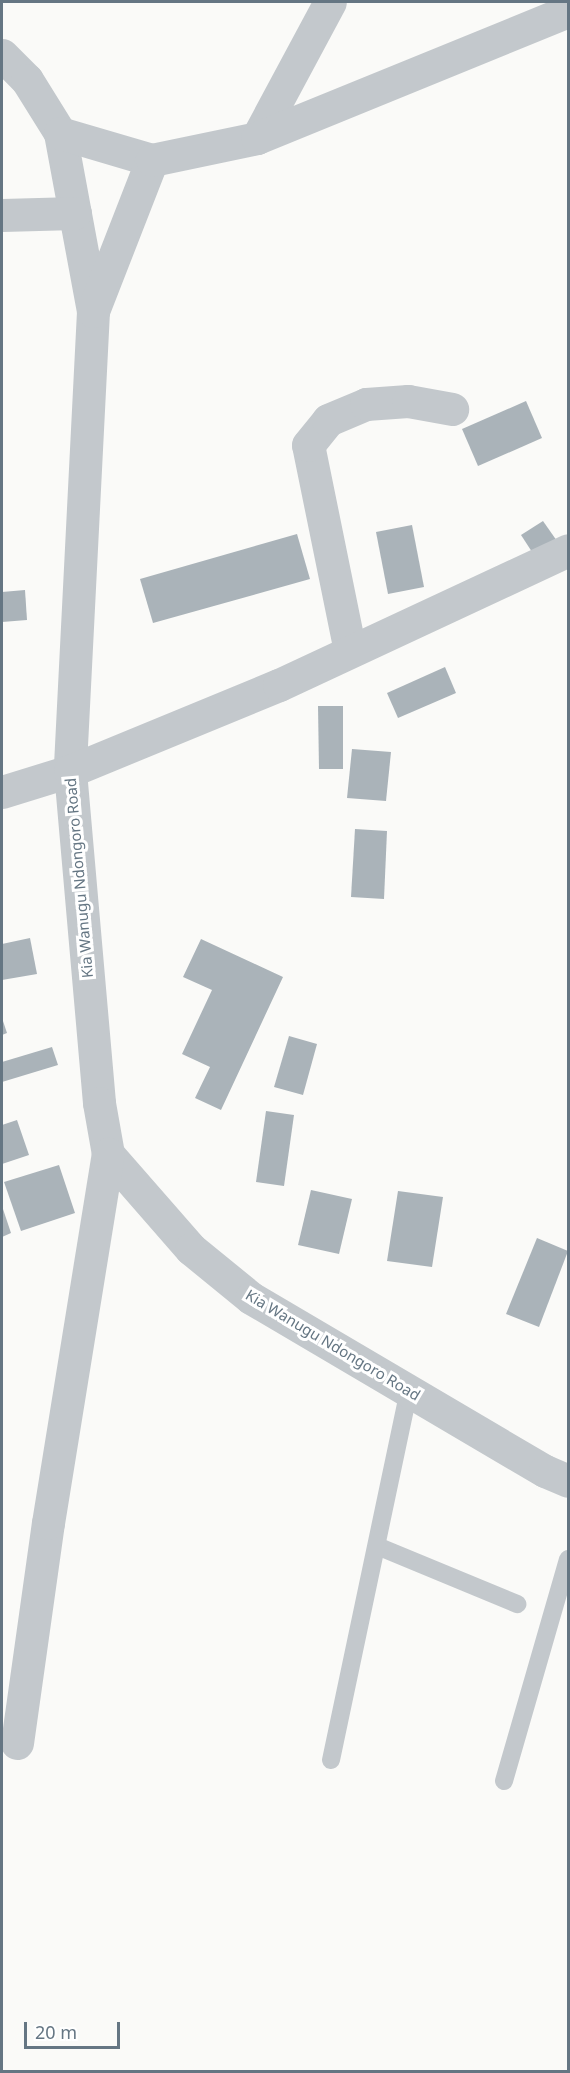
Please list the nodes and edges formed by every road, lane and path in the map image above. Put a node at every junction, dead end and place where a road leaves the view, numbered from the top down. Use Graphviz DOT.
graph roads {
  1 [pos="330,2"];
  2 [pos="568,10"];
  3 [pos="2,55"];
  4 [pos="60,133"];
  5 [pos="257,138"];
  6 [pos="152,159"];
  7 [pos="75,213"];
  8 [pos="2,215"];
  9 [pos="93,311"];
  10 [pos="452,408"];
  11 [pos="568,550"];
  12 [pos="350,651"];
  13 [pos="70,771"];
  14 [pos="2,792"];
  15 [pos="108,1154"];
  16 [pos="409,1391"];
  17 [pos="568,1480"];
  18 [pos="377,1546"];
  19 [pos="568,1559"];
  20 [pos="518,1604"];
  21 [pos="17,1743"];
  22 [pos="331,1760"];
  23 [pos="504,1781"];
  1 -- 5 [label="street"];
  2 -- 5 [label="street"];
  3 -- 4 [label="street, Kia Wanugu Ndongoro Road"];
  4 -- 6 [label="street"];
  4 -- 7 [label="street, Kia Wanugu Ndongoro Road"];
  5 -- 6 [label="street"];
  6 -- 9 [label="street"];
  7 -- 8 [label="street"];
  7 -- 9 [label="street, Kia Wanugu Ndongoro Road"];
  9 -- 13 [label="street, Kia Wanugu Ndongoro Road"];
  10 -- 12 [label="street"];
  11 -- 12 [label="street"];
  12 -- 13 [label="street"];
  13 -- 14 [label="street"];
  13 -- 15 [label="street, Kia Wanugu Ndongoro Road"];
  15 -- 16 [label="street, Kia Wanugu Ndongoro Road"];
  15 -- 21 [label="street"];
  16 -- 17 [label="street, Kia Wanugu Ndongoro Road"];
  16 -- 18 [label="lane"];
  18 -- 20 [label="lane"];
  18 -- 22 [label="lane"];
  19 -- 23 [label="lane"];
}
